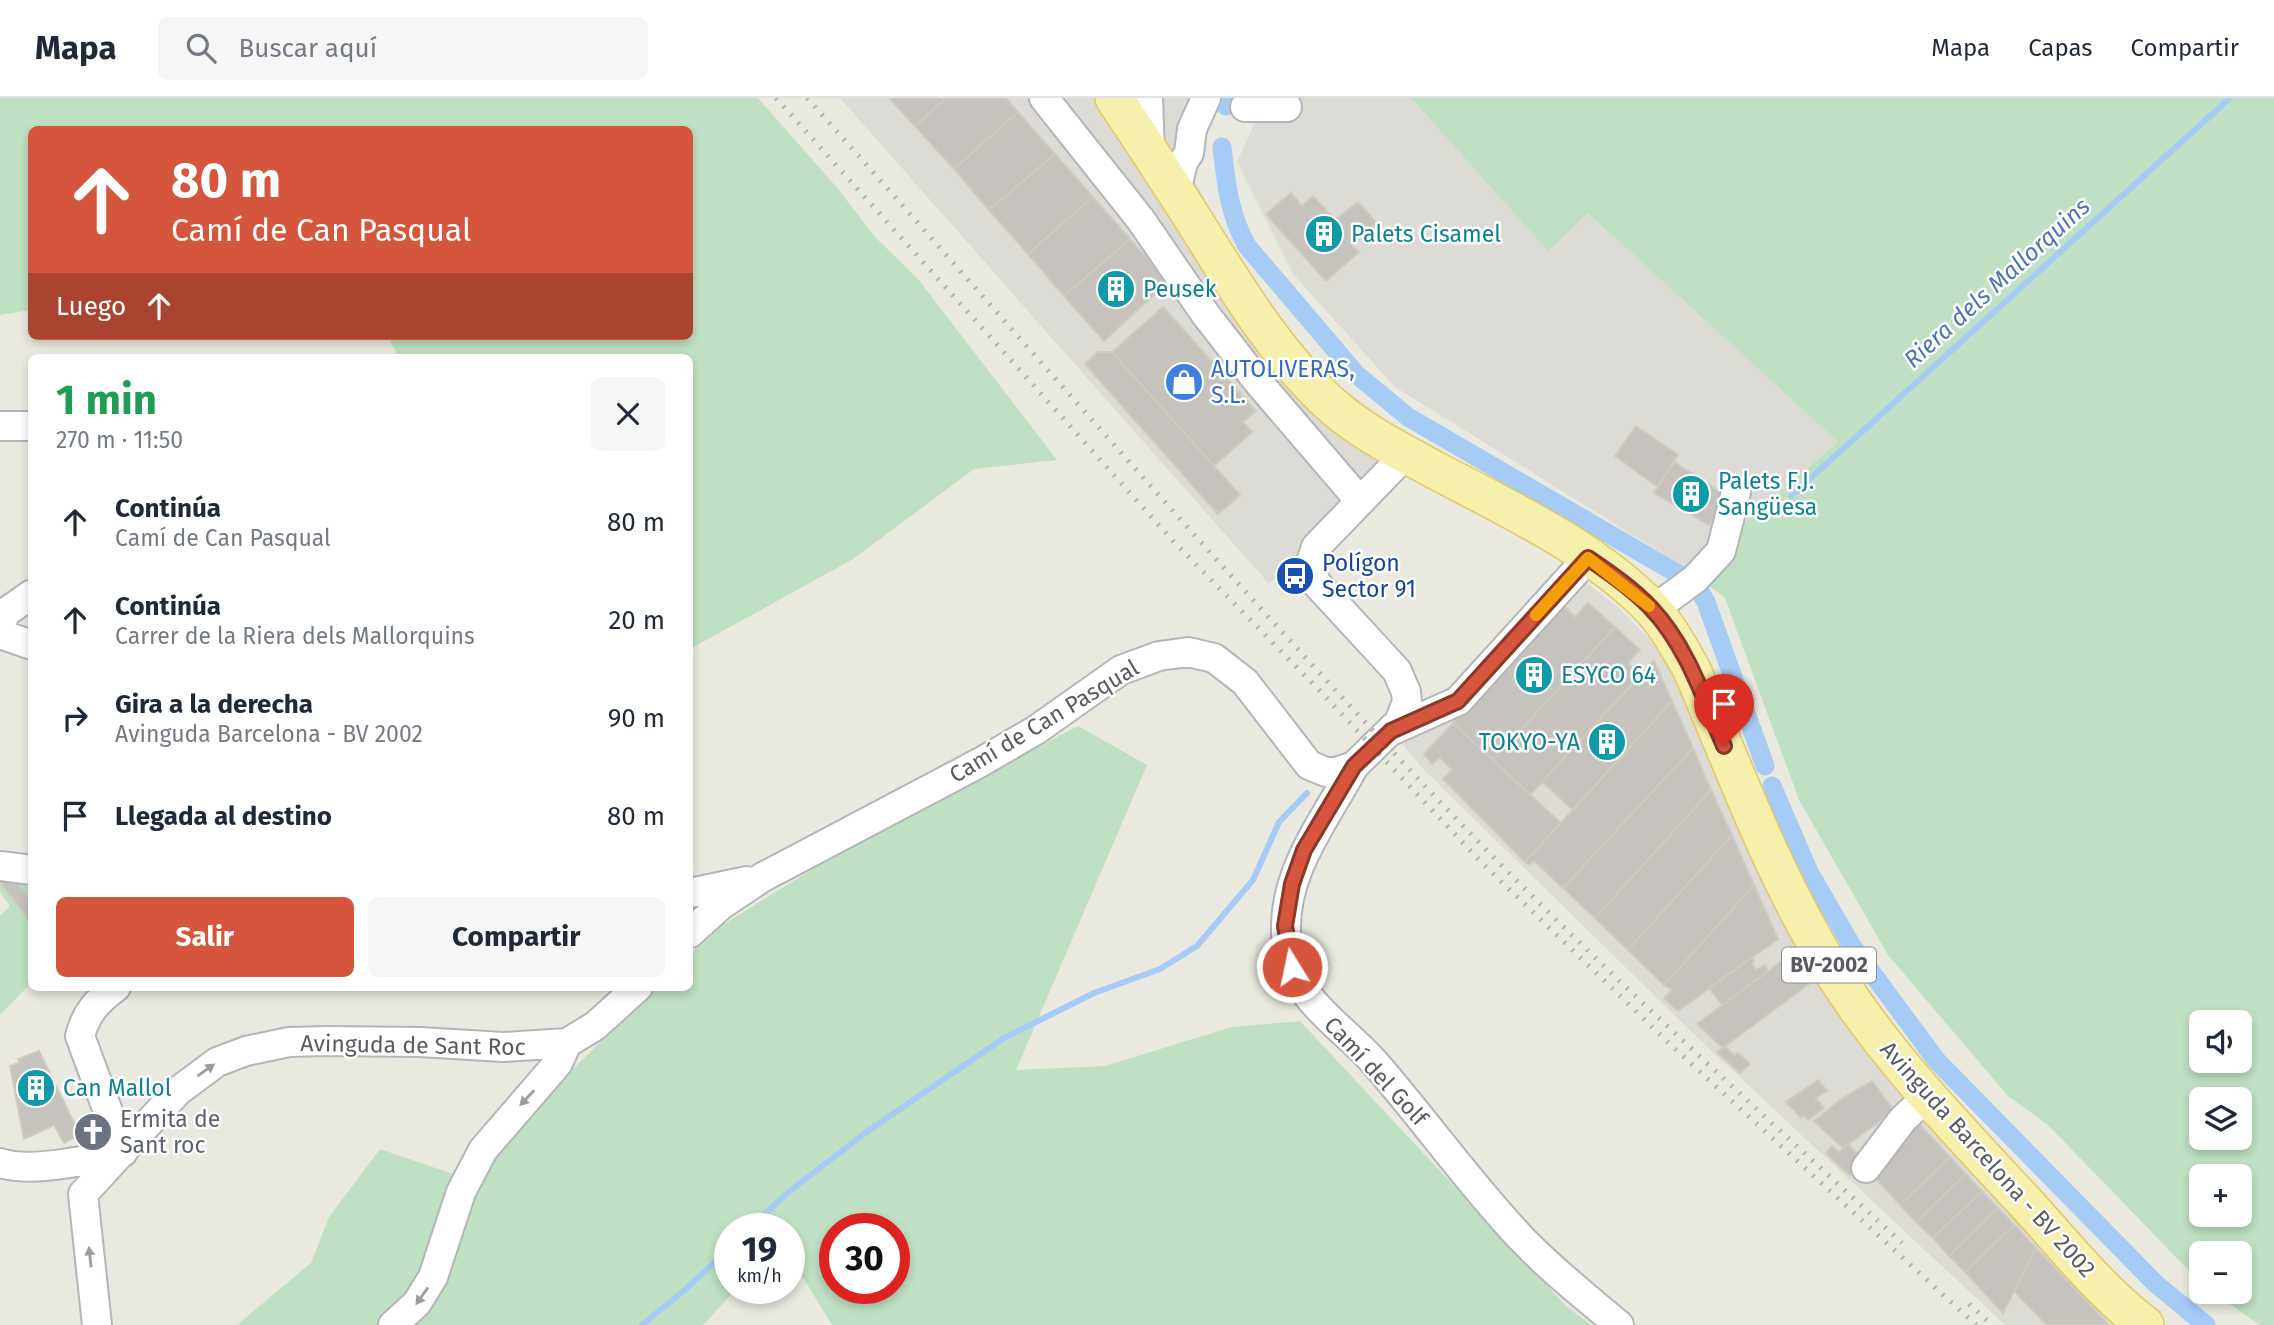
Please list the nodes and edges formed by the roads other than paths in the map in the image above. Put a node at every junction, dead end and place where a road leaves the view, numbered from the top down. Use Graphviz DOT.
graph roads {
  1 [pos="1045,98"];
  2 [pos="1114,98"];
  3 [pos="1206,98"];
  4 [pos="1149,107"];
  5 [pos="1245,107"];
  6 [pos="1287,107"];
  7 [pos="1172,156"];
  8 [pos="0,426"];
  9 [pos="28,426"];
  10 [pos="1404,456"];
  11 [pos="1736,492"];
  12 [pos="1360,501"];
  13 [pos="1588,558"];
  14 [pos="28,597"];
  15 [pos="1653,610"];
  16 [pos="0,626"];
  17 [pos="0,635"];
  18 [pos="28,644"];
  19 [pos="1391,731"];
  20 [pos="1354,766"];
  21 [pos="0,866"];
  22 [pos="28,870"];
  23 [pos="763,877"];
  24 [pos="693,892"];
  25 [pos="693,930"];
  26 [pos="110,991"];
  27 [pos="634,991"];
  28 [pos="566,1043"];
  29 [pos="1927,1097"];
  30 [pos="123,1152"];
  31 [pos="0,1163"];
  32 [pos="38,1165"];
  33 [pos="1866,1168"];
  34 [pos="83,1194"];
  35 [pos="97,1325"];
  36 [pos="393,1325"];
  37 [pos="1619,1325"];
  38 [pos="2145,1325"];
  1 -- 12 [label="street"];
  2 -- 7 [label="main road, BV-2002"];
  3 -- 7 [label="street"];
  4 -- 7 [label="street"];
  5 -- 6 [label="street"];
  7 -- 10 [label="main road, BV-2002"];
  8 -- 9 [label="street"];
  10 -- 12 [label="street"];
  10 -- 13 [label="main road, Avinguda Barcelona - BV 2002 / BV-2002"];
  11 -- 15 [label="street"];
  12 -- 19 [label="street"];
  13 -- 15 [label="main road, Avinguda Barcelona - BV 2002 / BV-2002"];
  13 -- 19 [label="street"];
  14 -- 16 [label="street"];
  15 -- 29 [label="main road, Avinguda Barcelona - BV 2002 / BV-2002"];
  17 -- 18 [label="street"];
  19 -- 20 [label="street"];
  20 -- 23 [label="street, Camí de Can Pasqual"];
  20 -- 37 [label="street, Camí del Golf"];
  21 -- 22 [label="street"];
  23 -- 24 [label="street"];
  23 -- 25 [label="street"];
  26 -- 30 [label="street"];
  27 -- 28 [label="street, Avinguda de Sant Roc"];
  30 -- 28 [label="street, Avinguda de Sant Roc, one-way"];
  28 -- 36 [label="street, one-way"];
  29 -- 33 [label="street"];
  29 -- 38 [label="main road, Avinguda Barcelona - BV 2002 / BV-2002"];
  30 -- 32 [label="street"];
  30 -- 34 [label="street, Avinguda de Sant Roc"];
  31 -- 32 [label="street"];
  32 -- 34 [label="street"];
  35 -- 34 [label="street, one-way"];
}
